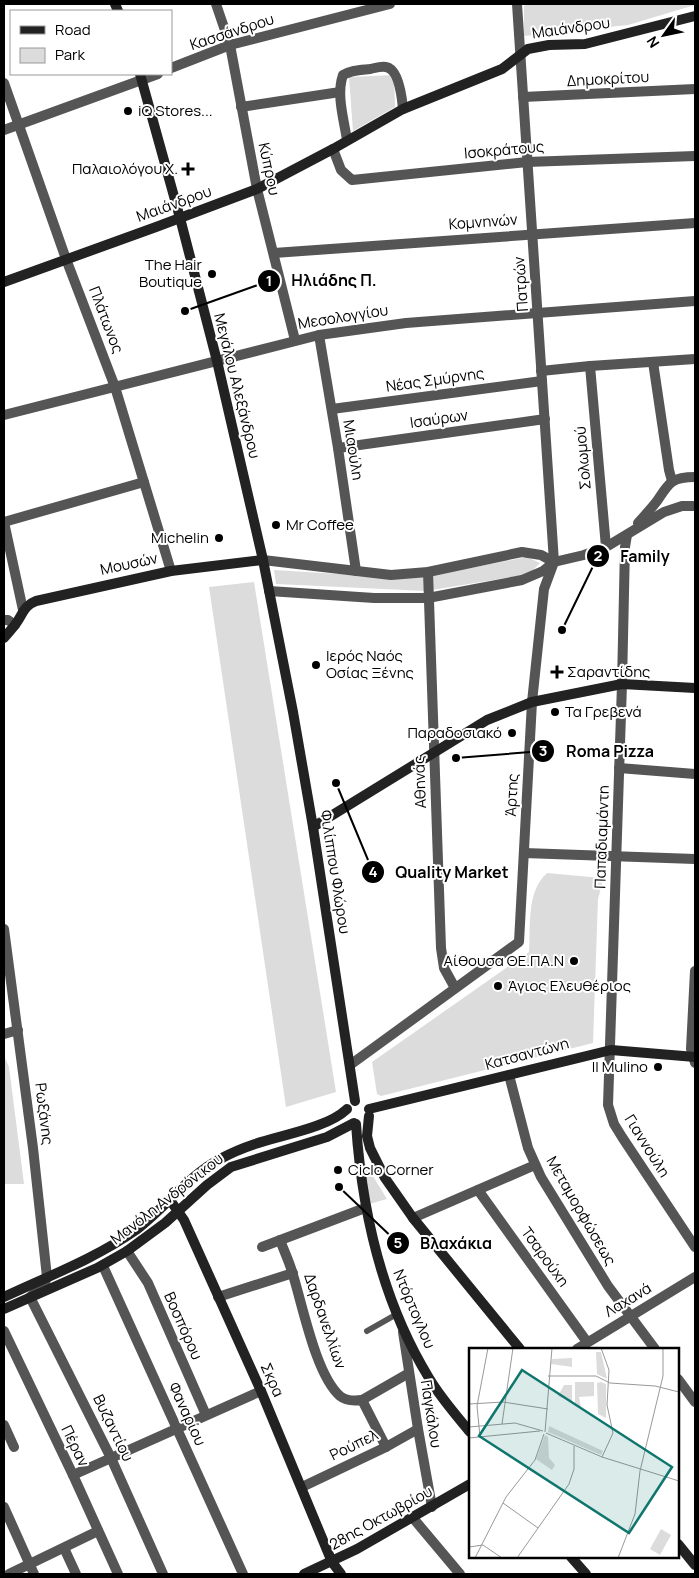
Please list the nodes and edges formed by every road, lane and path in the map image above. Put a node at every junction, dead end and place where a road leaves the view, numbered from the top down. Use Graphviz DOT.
graph roads {
  1 [pos="216,4"];
  2 [pos="388,4"];
  3 [pos="517,4"];
  4 [pos="695,16"];
  5 [pos="230,45"];
  6 [pos="520,56"];
  7 [pos="172,68"];
  8 [pos="141,77"];
  9 [pos="4,83"];
  10 [pos="695,90"];
  11 [pos="340,92"];
  12 [pos="523,98"];
  13 [pos="242,107"];
  14 [pos="403,109"];
  15 [pos="20,124"];
  16 [pos="4,130"];
  17 [pos="347,140"];
  18 [pos="333,149"];
  19 [pos="695,156"];
  20 [pos="527,162"];
  21 [pos="257,189"];
  22 [pos="180,218"];
  23 [pos="695,223"];
  24 [pos="532,233"];
  25 [pos="274,253"];
  26 [pos="66,259"];
  27 [pos="4,282"];
  28 [pos="695,301"];
  29 [pos="538,314"];
  30 [pos="319,335"];
  31 [pos="295,340"];
  32 [pos="695,359"];
  33 [pos="217,361"];
  34 [pos="653,362"];
  35 [pos="590,366"];
  36 [pos="542,376"];
  37 [pos="115,386"];
  38 [pos="332,409"];
  39 [pos="4,415"];
  40 [pos="545,419"];
  41 [pos="338,448"];
  42 [pos="695,477"];
  43 [pos="672,480"];
  44 [pos="144,482"];
  45 [pos="695,506"];
  46 [pos="4,522"];
  47 [pos="626,535"];
  48 [pos="606,547"];
  49 [pos="263,560"];
  50 [pos="554,562"];
  51 [pos="171,571"];
  52 [pos="356,571"];
  53 [pos="428,574"];
  54 [pos="269,591"];
  55 [pos="428,595"];
  56 [pos="23,610"];
  57 [pos="4,620"];
  58 [pos="15,625"];
  59 [pos="4,638"];
  60 [pos="622,684"];
  61 [pos="695,688"];
  62 [pos="532,702"];
  63 [pos="434,752"];
  64 [pos="619,768"];
  65 [pos="695,774"];
  66 [pos="313,827"];
  67 [pos="524,853"];
  68 [pos="616,856"];
  69 [pos="695,859"];
  70 [pos="4,929"];
  71 [pos="695,971"];
  72 [pos="455,988"];
  73 [pos="18,1030"];
  74 [pos="4,1034"];
  75 [pos="610,1050"];
  76 [pos="694,1059"];
  77 [pos="350,1065"];
  78 [pos="509,1075"];
  79 [pos="355,1101"];
  80 [pos="347,1109"];
  81 [pos="369,1113"];
  82 [pos="355,1123"];
  83 [pos="535,1165"];
  84 [pos="478,1190"];
  85 [pos="170,1200"];
  86 [pos="365,1208"];
  87 [pos="179,1210"];
  88 [pos="413,1218"];
  89 [pos="280,1240"];
  90 [pos="262,1247"];
  91 [pos="695,1247"];
  92 [pos="127,1251"];
  93 [pos="102,1266"];
  94 [pos="293,1273"];
  95 [pos="47,1277"];
  96 [pos="695,1277"];
  97 [pos="30,1296"];
  98 [pos="4,1297"];
  99 [pos="218,1297"];
  100 [pos="4,1309"];
  101 [pos="397,1314"];
  102 [pos="630,1317"];
  103 [pos="402,1326"];
  104 [pos="367,1330"];
  105 [pos="4,1331"];
  106 [pos="587,1342"];
  107 [pos="519,1348"];
  108 [pos="578,1348"];
  109 [pos="654,1348"];
  110 [pos="409,1373"];
  111 [pos="679,1380"];
  112 [pos="261,1390"];
  113 [pos="362,1400"];
  114 [pos="695,1402"];
  115 [pos="206,1415"];
  116 [pos="4,1425"];
  117 [pos="176,1428"];
  118 [pos="418,1429"];
  119 [pos="469,1431"];
  120 [pos="14,1447"];
  121 [pos="386,1447"];
  122 [pos="112,1458"];
  123 [pos="73,1475"];
  124 [pos="469,1485"];
  125 [pos="302,1487"];
  126 [pos="4,1507"];
  127 [pos="432,1507"];
  128 [pos="413,1518"];
  129 [pos="98,1531"];
  130 [pos="679,1545"];
  131 [pos="64,1548"];
  132 [pos="572,1558"];
  133 [pos="332,1562"];
  134 [pos="695,1565"];
  135 [pos="32,1569"];
  136 [pos="10,1574"];
  137 [pos="76,1574"];
  138 [pos="118,1574"];
  139 [pos="163,1574"];
  140 [pos="244,1574"];
  141 [pos="304,1574"];
  142 [pos="341,1574"];
  143 [pos="460,1574"];
  144 [pos="586,1574"];
  1 -- 5 [label="street, Κύπρου"];
  2 -- 5 [label="street, Κασσάνδρου"];
  3 -- 6 [label="street, Πατρών"];
  4 -- 6 [label="street, Μαιάνδρου"];
  5 -- 7 [label="street, Κασσάνδρου"];
  5 -- 13 [label="street, Κύπρου"];
  6 -- 12 [label="street, Πατρών"];
  6 -- 14 [label="street, Μαιάνδρου"];
  8 -- 15 [label="street"];
  8 -- 22 [label="street, Μεγάλου Αλεξάνδρου"];
  9 -- 15 [label="street, Πλάτωνος"];
  10 -- 12 [label="street, Δημοκρίτου"];
  11 -- 13 [label="street"];
  11 -- 14 [label="street"];
  11 -- 17 [label="street"];
  12 -- 20 [label="street, Πατρών"];
  13 -- 21 [label="street, Κύπρου"];
  14 -- 17 [label="street, Μαιάνδρου"];
  15 -- 16 [label="street"];
  15 -- 26 [label="street, Πλάτωνος"];
  17 -- 18 [label="street, Μαιάνδρου"];
  18 -- 20 [label="street, Ισοκράτους"];
  18 -- 21 [label="street, Μαιάνδρου"];
  19 -- 20 [label="street, Ισοκράτους"];
  20 -- 24 [label="street, Πατρών"];
  21 -- 22 [label="street, Μαιάνδρου"];
  21 -- 25 [label="street, Κύπρου"];
  22 -- 26 [label="street, Μαιάνδρου"];
  22 -- 33 [label="street, Μεγάλου Αλεξάνδρου"];
  23 -- 24 [label="street, Κομνηνών"];
  24 -- 25 [label="street, Κομνηνών"];
  24 -- 29 [label="street, Πατρών"];
  25 -- 31 [label="street, Κύπρου"];
  26 -- 27 [label="street, Μαιάνδρου"];
  26 -- 37 [label="street, Πλάτωνος"];
  28 -- 29 [label="street, Μεσολογγίου"];
  29 -- 30 [label="street, Μεσολογγίου"];
  29 -- 36 [label="street, Πατρών"];
  30 -- 31 [label="street, Μεσολογγίου"];
  30 -- 38 [label="street, Μιαούλη"];
  31 -- 33 [label="street, Μεσολογγίου"];
  32 -- 34 [label="street, Νέας Σμύρνης"];
  33 -- 37 [label="street, Μεσολογγίου"];
  33 -- 49 [label="street, Μεγάλου Αλεξάνδρου"];
  34 -- 35 [label="street, Νέας Σμύρνης"];
  34 -- 43 [label="street"];
  35 -- 36 [label="street, Νέας Σμύρνης"];
  35 -- 48 [label="street, Σολωμού"];
  36 -- 38 [label="street, Νέας Σμύρνης"];
  36 -- 40 [label="street, Πατρών"];
  37 -- 39 [label="street, Μεσολογγίου"];
  37 -- 44 [label="street, Πλάτωνος"];
  38 -- 41 [label="street, Μιαούλη"];
  40 -- 41 [label="street, Ισαύρων"];
  40 -- 50 [label="street, Πατρών"];
  41 -- 52 [label="street, Μιαούλη"];
  42 -- 43 [label="street"];
  43 -- 47 [label="street"];
  44 -- 46 [label="street"];
  44 -- 51 [label="street, Πλάτωνος"];
  45 -- 47 [label="street"];
  46 -- 56 [label="street"];
  47 -- 48 [label="street"];
  47 -- 60 [label="street, Παπαδιαμάντη"];
  48 -- 50 [label="street"];
  49 -- 51 [label="street, Μουσών"];
  49 -- 52 [label="street"];
  49 -- 54 [label="street, Φιλίππου Φλώρου"];
  50 -- 53 [label="street"];
  50 -- 55 [label="street"];
  50 -- 62 [label="street, Άρτης"];
  51 -- 56 [label="street, Μουσών"];
  52 -- 53 [label="street"];
  53 -- 55 [label="street, Αθηνάς"];
  54 -- 55 [label="street"];
  54 -- 66 [label="street, Φιλίππου Φλώρου"];
  55 -- 63 [label="street, Αθηνάς"];
  56 -- 58 [label="street"];
  57 -- 58 [label="street"];
  58 -- 59 [label="street"];
  60 -- 61 [label="street"];
  60 -- 62 [label="street"];
  60 -- 64 [label="street, Παπαδιαμάντη"];
  62 -- 63 [label="street"];
  62 -- 67 [label="street, Άρτης"];
  63 -- 66 [label="street"];
  63 -- 72 [label="street, Αθηνάς"];
  64 -- 65 [label="street"];
  64 -- 68 [label="street, Παπαδιαμάντη"];
  66 -- 77 [label="street, Φιλίππου Φλώρου"];
  67 -- 68 [label="street"];
  67 -- 72 [label="street, Άρτης"];
  68 -- 69 [label="street"];
  68 -- 75 [label="street, Παπαδιαμάντη"];
  70 -- 73 [label="street, Ρωξάνης"];
  71 -- 76 [label="street"];
  72 -- 77 [label="street"];
  73 -- 74 [label="street"];
  73 -- 95 [label="street, Ρωξάνης"];
  75 -- 76 [label="street, Κατσαντώνη"];
  75 -- 78 [label="street, Κατσαντώνη"];
  75 -- 91 [label="street, Γιαννούλη"];
  77 -- 79 [label="street, Φιλίππου Φλώρου"];
  78 -- 81 [label="street, Κατσαντώνη"];
  78 -- 83 [label="street, Μεταμορφώσεως"];
  79 -- 80 [label="street"];
  79 -- 81 [label="street"];
  80 -- 82 [label="street"];
  80 -- 85 [label="street, Μανόλη Ανδρόνικου"];
  81 -- 82 [label="street"];
  81 -- 88 [label="street"];
  82 -- 86 [label="street, Ντόρτογλου"];
  82 -- 87 [label="street, Μανόλη Ανδρόνικου"];
  83 -- 84 [label="street"];
  83 -- 102 [label="street, Μεταμορφώσεως"];
  84 -- 88 [label="street"];
  84 -- 106 [label="street, Τσαρούχη"];
  85 -- 87 [label="street, Σκρα"];
  85 -- 95 [label="street, Μανόλη Ανδρόνικου"];
  86 -- 89 [label="street"];
  86 -- 101 [label="street, Ντόρτογλου"];
  87 -- 92 [label="street, Μανόλη Ανδρόνικου"];
  87 -- 99 [label="street, Σκρα"];
  88 -- 107 [label="street"];
  89 -- 90 [label="street"];
  89 -- 94 [label="street, Δαρδανελλίων"];
  92 -- 93 [label="street, Μανόλη Ανδρόνικου"];
  92 -- 115 [label="street, Βοσπόρου"];
  93 -- 97 [label="street, Μανόλη Ανδρόνικου"];
  93 -- 117 [label="street, Φαναρίου"];
  94 -- 99 [label="street"];
  94 -- 113 [label="street, Δαρδανελλίων"];
  95 -- 97 [label="street"];
  95 -- 98 [label="street, Μανόλη Ανδρόνικου"];
  96 -- 102 [label="street, Λαχανά"];
  97 -- 100 [label="street, Μανόλη Ανδρόνικου"];
  97 -- 122 [label="street, Βυζαντίου"];
  99 -- 112 [label="street, Σκρα"];
  101 -- 103 [label="street, Ντόρτογλου"];
  101 -- 104 [label="lane"];
  102 -- 106 [label="street, Λαχανά"];
  102 -- 109 [label="street, Μεταμορφώσεως"];
  103 -- 110 [label="street, Παγκάλου"];
  103 -- 119 [label="street, Ντόρτογλου"];
  105 -- 123 [label="street, Πέραν"];
  106 -- 108 [label="street, Λαχανά"];
  110 -- 113 [label="street"];
  110 -- 118 [label="street, Παγκάλου"];
  111 -- 114 [label="street"];
  112 -- 115 [label="street"];
  112 -- 125 [label="street, Σκρα"];
  113 -- 121 [label="street"];
  115 -- 117 [label="street"];
  116 -- 120 [label="street"];
  117 -- 122 [label="street"];
  117 -- 140 [label="street, Φαναρίου"];
  118 -- 121 [label="street, Ρούπελ"];
  118 -- 127 [label="street, Παγκάλου"];
  121 -- 125 [label="street, Ρούπελ"];
  122 -- 123 [label="street"];
  122 -- 139 [label="street, Βυζαντίου"];
  123 -- 129 [label="street, Πέραν"];
  124 -- 127 [label="street, 28ης Οκτωβρίου"];
  125 -- 133 [label="street, Σκρα"];
  126 -- 135 [label="street"];
  127 -- 128 [label="street, 28ης Οκτωβρίου"];
  128 -- 133 [label="street, 28ης Οκτωβρίου"];
  128 -- 143 [label="street"];
  129 -- 131 [label="street"];
  129 -- 138 [label="street, Πέραν"];
  130 -- 134 [label="street"];
  131 -- 135 [label="street"];
  131 -- 137 [label="street"];
  132 -- 144 [label="street"];
  133 -- 141 [label="street, 28ης Οκτωβρίου"];
  133 -- 142 [label="street, Σκρα"];
  135 -- 136 [label="street"];
}
